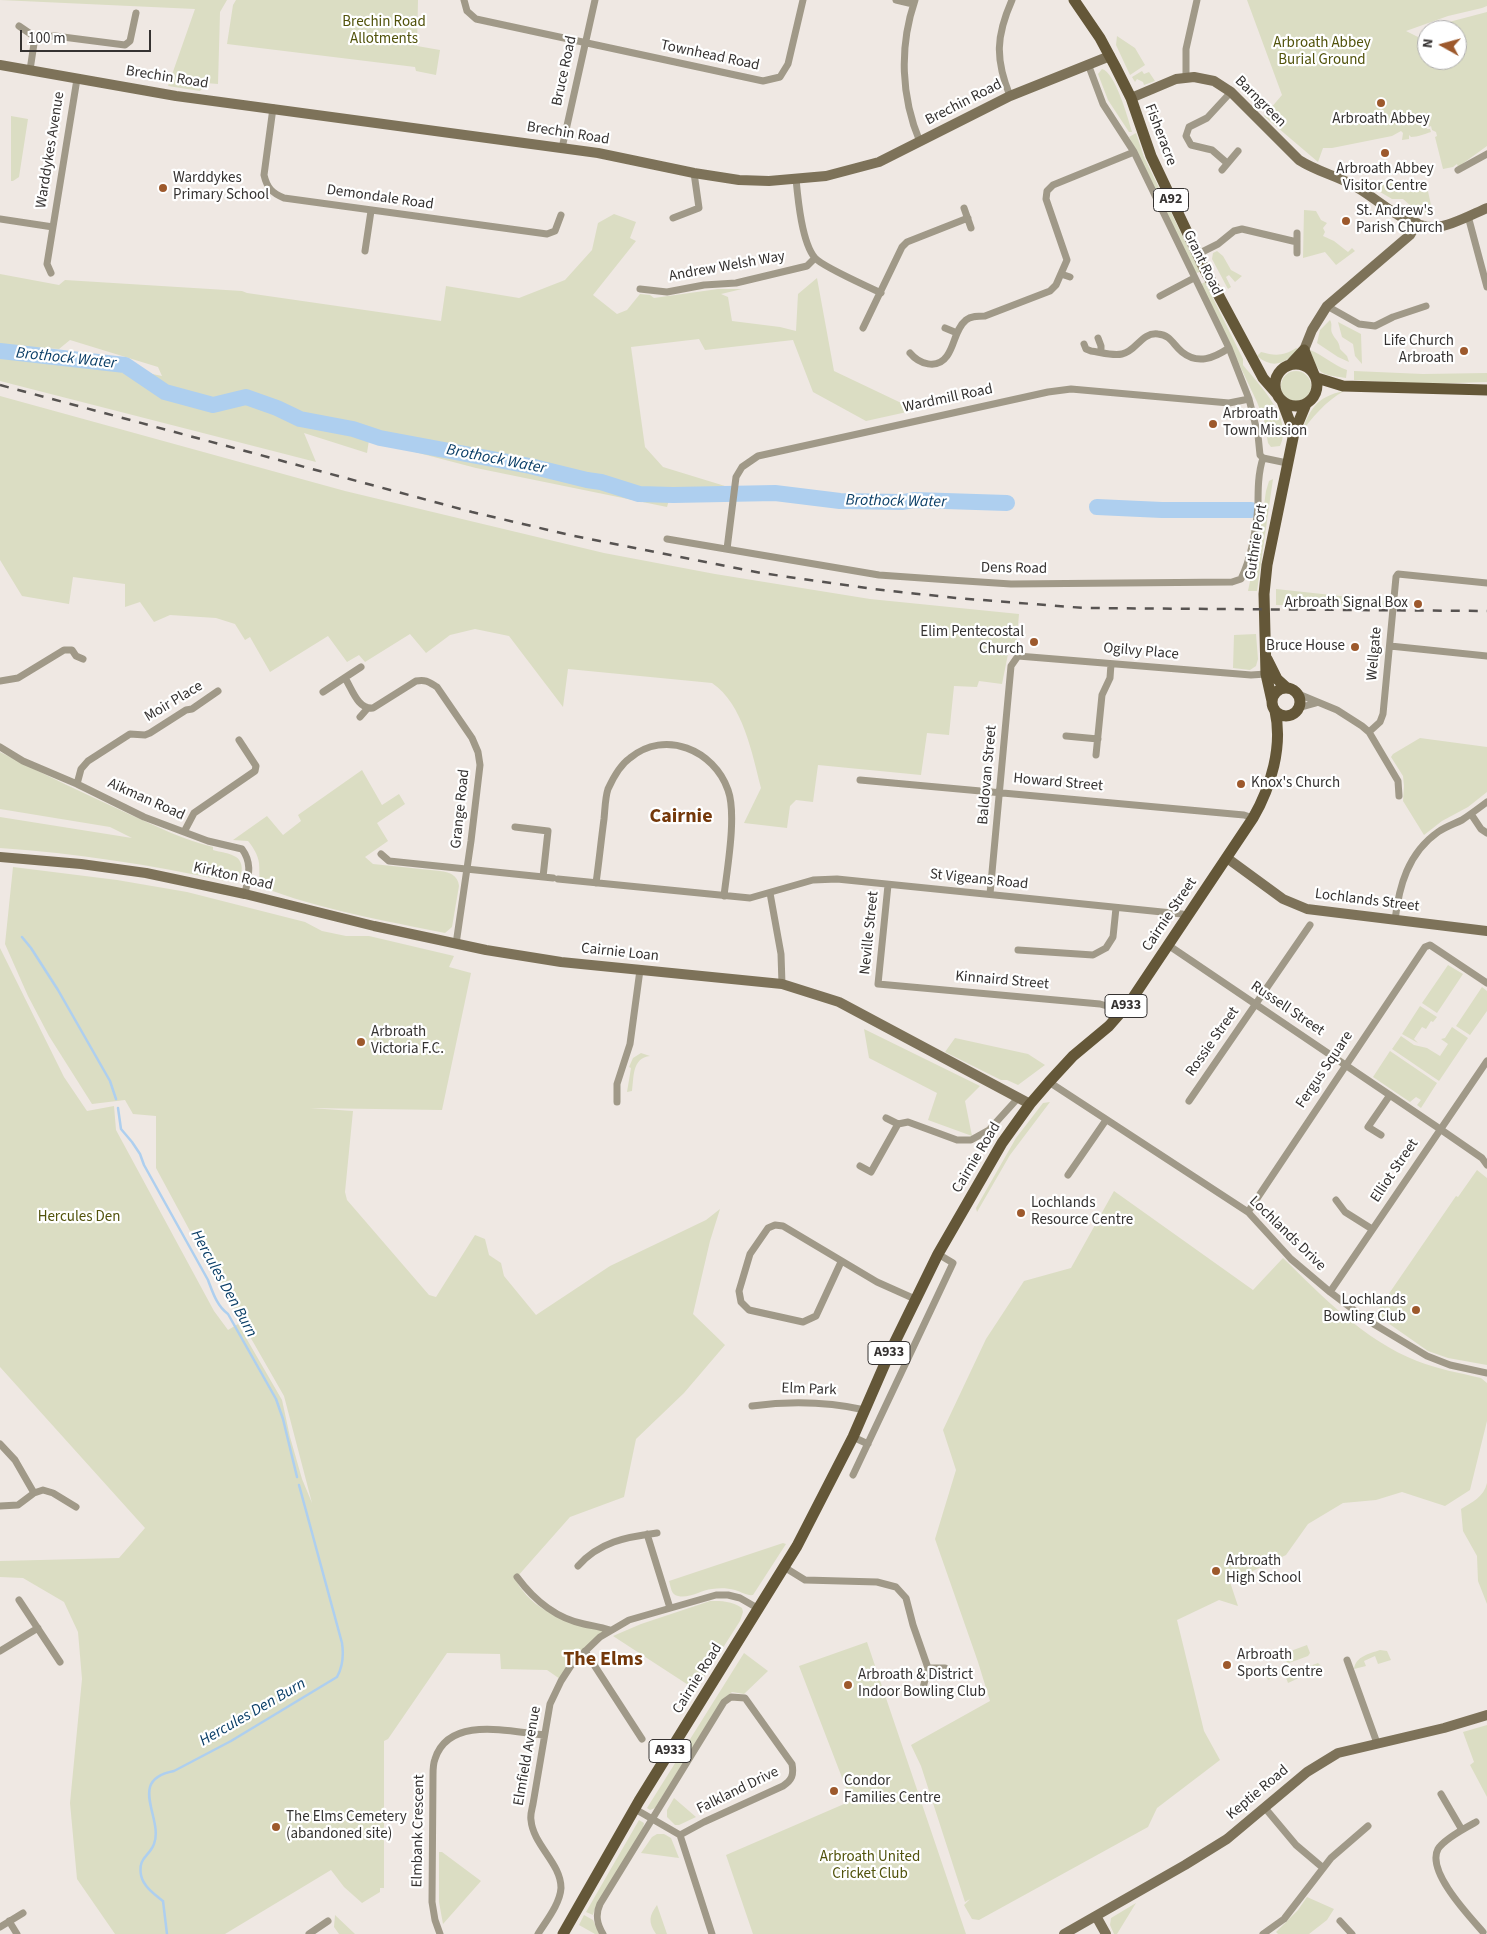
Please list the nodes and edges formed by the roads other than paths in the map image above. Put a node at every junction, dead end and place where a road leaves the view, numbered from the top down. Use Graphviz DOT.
graph roads {
  1 [pos="464,0"];
  2 [pos="595,0"];
  3 [pos="802,0"];
  4 [pos="896,0"];
  5 [pos="1012,0"];
  6 [pos="1074,0"];
  7 [pos="1197,0"];
  8 [pos="914,2"];
  9 [pos="136,13"];
  10 [pos="19,26"];
  11 [pos="36,37"];
  12 [pos="585,43"];
  13 [pos="1110,56"];
  14 [pos="1088,64"];
  15 [pos="0,65"];
  16 [pos="30,70"];
  17 [pos="77,78"];
  18 [pos="1186,78"];
  19 [pos="1231,92"];
  20 [pos="1010,96"];
  21 [pos="1131,98"];
  22 [pos="273,108"];
  23 [pos="920,142"];
  24 [pos="562,148"];
  25 [pos="1238,151"];
  26 [pos="1134,152"];
  27 [pos="1487,154"];
  28 [pos="1227,163"];
  29 [pos="1222,170"];
  30 [pos="1458,170"];
  31 [pos="694,173"];
  32 [pos="796,179"];
  33 [pos="964,208"];
  34 [pos="1487,208"];
  35 [pos="371,211"];
  36 [pos="561,215"];
  37 [pos="1468,216"];
  38 [pos="0,218"];
  39 [pos="673,218"];
  40 [pos="968,218"];
  41 [pos="1417,224"];
  42 [pos="53,227"];
  43 [pos="972,228"];
  44 [pos="1297,234"];
  45 [pos="1297,242"];
  46 [pos="365,251"];
  47 [pos="1297,253"];
  48 [pos="1198,254"];
  49 [pos="815,258"];
  50 [pos="51,273"];
  51 [pos="1061,274"];
  52 [pos="1070,277"];
  53 [pos="1194,278"];
  54 [pos="1487,287"];
  55 [pos="640,289"];
  56 [pos="881,292"];
  57 [pos="1160,296"];
  58 [pos="1327,306"];
  59 [pos="1426,306"];
  60 [pos="863,328"];
  61 [pos="945,328"];
  62 [pos="957,333"];
  63 [pos="1098,338"];
  64 [pos="1084,344"];
  65 [pos="1229,348"];
  66 [pos="1304,350"];
  67 [pos="1101,352"];
  68 [pos="910,353"];
  69 [pos="1256,364"];
  70 [pos="1287,367"];
  71 [pos="1315,375"];
  72 [pos="1343,386"];
  73 [pos="1487,390"];
  74 [pos="1316,393"];
  75 [pos="1279,397"];
  76 [pos="1249,399"];
  77 [pos="1306,404"];
  78 [pos="1294,433"];
  79 [pos="1263,458"];
  80 [pos="1287,463"];
  81 [pos="667,539"];
  82 [pos="727,549"];
  83 [pos="1487,583"];
  84 [pos="1390,646"];
  85 [pos="1487,656"];
  86 [pos="1266,658"];
  87 [pos="82,659"];
  88 [pos="1014,659"];
  89 [pos="1111,664"];
  90 [pos="360,667"];
  91 [pos="1266,674"];
  92 [pos="345,678"];
  93 [pos="0,681"];
  94 [pos="218,691"];
  95 [pos="1292,691"];
  96 [pos="323,692"];
  97 [pos="1316,703"];
  98 [pos="1274,706"];
  99 [pos="368,709"];
  100 [pos="1295,711"];
  101 [pos="360,717"];
  102 [pos="1369,732"];
  103 [pos="1066,736"];
  104 [pos="1098,739"];
  105 [pos="239,740"];
  106 [pos="1278,740"];
  107 [pos="0,747"];
  108 [pos="1096,755"];
  109 [pos="860,780"];
  110 [pos="77,784"];
  111 [pos="1001,792"];
  112 [pos="1399,796"];
  113 [pos="1487,802"];
  114 [pos="1471,814"];
  115 [pos="1253,818"];
  116 [pos="515,827"];
  117 [pos="184,832"];
  118 [pos="1487,833"];
  119 [pos="382,854"];
  120 [pos="0,857"];
  121 [pos="1226,858"];
  122 [pos="468,869"];
  123 [pos="543,877"];
  124 [pos="596,884"];
  125 [pos="888,885"];
  126 [pos="770,893"];
  127 [pos="245,894"];
  128 [pos="990,894"];
  129 [pos="724,896"];
  130 [pos="1116,908"];
  131 [pos="1187,916"];
  132 [pos="1395,920"];
  133 [pos="1310,925"];
  134 [pos="1487,931"];
  135 [pos="456,944"];
  136 [pos="1168,945"];
  137 [pos="1018,950"];
  138 [pos="640,970"];
  139 [pos="1487,983"];
  140 [pos="782,984"];
  141 [pos="878,984"];
  142 [pos="1256,1004"];
  143 [pos="1119,1015"];
  144 [pos="1487,1061"];
  145 [pos="1345,1065"];
  146 [pos="1049,1082"];
  147 [pos="1390,1095"];
  148 [pos="1019,1097"];
  149 [pos="1189,1101"];
  150 [pos="617,1102"];
  151 [pos="1030,1104"];
  152 [pos="886,1118"];
  153 [pos="1106,1120"];
  154 [pos="898,1124"];
  155 [pos="1440,1129"];
  156 [pos="1381,1135"];
  157 [pos="1487,1165"];
  158 [pos="860,1166"];
  159 [pos="1068,1175"];
  160 [pos="1336,1200"];
  161 [pos="1248,1212"];
  162 [pos="1372,1229"];
  163 [pos="938,1254"];
  164 [pos="841,1262"];
  165 [pos="1330,1292"];
  166 [pos="915,1299"];
  167 [pos="1487,1373"];
  168 [pos="752,1406"];
  169 [pos="865,1410"];
  170 [pos="853,1437"];
  171 [pos="0,1444"];
  172 [pos="868,1444"];
  173 [pos="853,1475"];
  174 [pos="34,1494"];
  175 [pos="0,1506"];
  176 [pos="76,1507"];
  177 [pos="657,1533"];
  178 [pos="647,1534"];
  179 [pos="578,1566"];
  180 [pos="784,1567"];
  181 [pos="517,1578"];
  182 [pos="19,1600"];
  183 [pos="670,1608"];
  184 [pos="759,1609"];
  185 [pos="38,1628"];
  186 [pos="610,1630"];
  187 [pos="0,1651"];
  188 [pos="585,1651"];
  189 [pos="1347,1660"];
  190 [pos="60,1662"];
  191 [pos="928,1668"];
  192 [pos="945,1668"];
  193 [pos="923,1688"];
  194 [pos="1487,1715"];
  195 [pos="544,1735"];
  196 [pos="642,1739"];
  197 [pos="1377,1743"];
  198 [pos="1441,1794"];
  199 [pos="1265,1808"];
  200 [pos="635,1809"];
  201 [pos="653,1820"];
  202 [pos="1476,1822"];
  203 [pos="1368,1826"];
  204 [pos="1462,1830"];
  205 [pos="680,1835"];
  206 [pos="1322,1867"];
  207 [pos="23,1913"];
  208 [pos="1096,1916"];
  209 [pos="328,1921"];
  210 [pos="1340,1921"];
  211 [pos="9,1922"];
  212 [pos="0,1927"];
  213 [pos="1483,1932"];
  214 [pos="17,1934"];
  215 [pos="309,1934"];
  216 [pos="440,1934"];
  217 [pos="538,1934"];
  218 [pos="562,1934"];
  219 [pos="603,1934"];
  220 [pos="712,1934"];
  221 [pos="1064,1934"];
  222 [pos="1106,1934"];
  223 [pos="1263,1934"];
  224 [pos="1352,1934"];
  1 -- 12 [label="street, Townhead Road"];
  2 -- 12 [label="street, Bruce Road"];
  3 -- 12 [label="street, Townhead Road"];
  4 -- 8 [label="street"];
  5 -- 20 [label="street"];
  6 -- 13 [label="main road, Fisheracre / A92"];
  7 -- 18 [label="street"];
  8 -- 23 [label="street"];
  9 -- 11 [label="street"];
  10 -- 11 [label="street"];
  11 -- 16 [label="street"];
  12 -- 24 [label="street, Bruce Road"];
  13 -- 14 [label="street, Brechin Road"];
  13 -- 21 [label="main road, Fisheracre / A92"];
  14 -- 20 [label="street, Brechin Road"];
  14 -- 26 [label="street, Grant Road"];
  15 -- 16 [label="street, Brechin Road"];
  16 -- 17 [label="street, Brechin Road"];
  17 -- 22 [label="street, Brechin Road"];
  17 -- 42 [label="street, Warddykes Avenue"];
  18 -- 19 [label="street, Barngreen"];
  18 -- 21 [label="street, Barngreen"];
  19 -- 28 [label="street"];
  19 -- 41 [label="street, Barngreen"];
  20 -- 23 [label="street, Brechin Road"];
  21 -- 48 [label="main road, Fisheracre / A92"];
  22 -- 24 [label="street, Brechin Road"];
  22 -- 35 [label="street, Demondale Road"];
  23 -- 32 [label="street, Brechin Road"];
  24 -- 31 [label="street, Brechin Road"];
  25 -- 28 [label="street"];
  26 -- 51 [label="street"];
  26 -- 53 [label="street, Grant Road"];
  27 -- 30 [label="street"];
  28 -- 29 [label="street"];
  31 -- 32 [label="street, Brechin Road"];
  31 -- 39 [label="street"];
  32 -- 49 [label="street"];
  33 -- 40 [label="street"];
  34 -- 37 [label="street"];
  35 -- 36 [label="street, Demondale Road"];
  35 -- 46 [label="street"];
  37 -- 41 [label="street"];
  37 -- 54 [label="street"];
  38 -- 42 [label="street, Warddykes Avenue"];
  40 -- 43 [label="street"];
  40 -- 56 [label="street"];
  41 -- 58 [label="street"];
  42 -- 50 [label="street, Warddykes Avenue"];
  44 -- 45 [label="street"];
  45 -- 47 [label="street"];
  45 -- 48 [label="street"];
  48 -- 69 [label="main road, Fisheracre / A92"];
  49 -- 55 [label="street, Andrew Welsh Way"];
  49 -- 56 [label="street"];
  51 -- 52 [label="street"];
  51 -- 62 [label="street"];
  53 -- 57 [label="street"];
  53 -- 65 [label="street, Grant Road"];
  56 -- 60 [label="street"];
  58 -- 59 [label="street"];
  58 -- 66 [label="street"];
  61 -- 62 [label="street"];
  62 -- 68 [label="street"];
  63 -- 67 [label="street"];
  64 -- 67 [label="street"];
  65 -- 67 [label="street"];
  65 -- 76 [label="street, Grant Road"];
  66 -- 70 [label="main road"];
  66 -- 71 [label="main road"];
  69 -- 70 [label="main road"];
  69 -- 75 [label="main road, Fisheracre / A92"];
  70 -- 71 [label="main road"];
  70 -- 75 [label="main road"];
  71 -- 72 [label="main road"];
  71 -- 74 [label="main road"];
  72 -- 73 [label="main road"];
  72 -- 74 [label="main road"];
  74 -- 77 [label="main road"];
  75 -- 77 [label="main road"];
  75 -- 78 [label="main road"];
  76 -- 79 [label="street, Grant Road"];
  76 -- 82 [label="street, Wardmill Road"];
  77 -- 78 [label="main road, Guthrie Port / A933"];
  78 -- 80 [label="main road, Guthrie Port / A933"];
  79 -- 80 [label="street"];
  79 -- 82 [label="street, Dens Road"];
  80 -- 86 [label="main road, Guthrie Port / A933"];
  81 -- 82 [label="street, Dens Road"];
  83 -- 84 [label="street, Wellgate"];
  84 -- 85 [label="street"];
  84 -- 102 [label="street, Wellgate"];
  86 -- 91 [label="main road, Guthrie Port / A933"];
  86 -- 95 [label="main road, Guthrie Port / A933"];
  87 -- 93 [label="street"];
  88 -- 89 [label="street, Ogilvy Place"];
  88 -- 111 [label="street, Baldovan Street"];
  89 -- 91 [label="street, Ogilvy Place"];
  89 -- 104 [label="street"];
  90 -- 92 [label="street"];
  91 -- 98 [label="main road, Guthrie Port / A933"];
  92 -- 96 [label="street"];
  92 -- 99 [label="street"];
  94 -- 110 [label="street, Moir Place"];
  95 -- 97 [label="street"];
  95 -- 98 [label="main road"];
  95 -- 100 [label="main road, A933"];
  97 -- 100 [label="street"];
  97 -- 102 [label="street"];
  98 -- 100 [label="main road"];
  98 -- 106 [label="main road, Cairnie Street / A933"];
  99 -- 101 [label="street"];
  99 -- 122 [label="street, Grange Road"];
  100 -- 106 [label="main road, Cairnie Street / A933"];
  102 -- 112 [label="street"];
  103 -- 104 [label="street"];
  104 -- 108 [label="street"];
  105 -- 117 [label="street"];
  106 -- 115 [label="main road, Cairnie Street / A933"];
  107 -- 110 [label="street, Aikman Road"];
  109 -- 111 [label="street, Howard Street"];
  110 -- 117 [label="street, Aikman Road"];
  111 -- 115 [label="street, Howard Street"];
  111 -- 128 [label="street, Baldovan Street"];
  113 -- 114 [label="street"];
  114 -- 118 [label="street"];
  114 -- 132 [label="street"];
  115 -- 121 [label="main road, Cairnie Street / A933"];
  116 -- 123 [label="street"];
  117 -- 127 [label="street, Aikman Road"];
  119 -- 122 [label="street"];
  120 -- 127 [label="street, Kirkton Road"];
  121 -- 131 [label="main road, Cairnie Street / A933"];
  121 -- 132 [label="street, Lochlands Street"];
  122 -- 123 [label="street"];
  122 -- 135 [label="street, Grange Road"];
  123 -- 124 [label="street"];
  124 -- 129 [label="street"];
  124 -- 129 [label="street"];
  125 -- 126 [label="street, St Vigeans Road"];
  125 -- 128 [label="street, St Vigeans Road"];
  125 -- 141 [label="street, Neville Street"];
  126 -- 129 [label="street"];
  126 -- 140 [label="street"];
  127 -- 135 [label="street, Kirkton Road"];
  128 -- 130 [label="street, St Vigeans Road"];
  130 -- 131 [label="street, St Vigeans Road"];
  130 -- 137 [label="street"];
  131 -- 136 [label="main road, Cairnie Street / A933"];
  132 -- 134 [label="street, Lochlands Street"];
  133 -- 142 [label="street, Rossie Street"];
  135 -- 138 [label="street, Cairnie Loan"];
  136 -- 142 [label="street, Russell Street"];
  136 -- 143 [label="main road, Cairnie Street / A933"];
  138 -- 140 [label="street, Cairnie Loan"];
  138 -- 150 [label="street"];
  139 -- 145 [label="street, Fergus Square"];
  140 -- 148 [label="street, Cairnie Loan"];
  141 -- 143 [label="street, Kinnaird Street"];
  142 -- 145 [label="street, Russell Street"];
  142 -- 149 [label="street, Rossie Street"];
  143 -- 146 [label="main road, Cairnie Street / A933"];
  144 -- 155 [label="street, Elliot Street"];
  145 -- 147 [label="street, Russell Street"];
  145 -- 161 [label="street, Fergus Square"];
  146 -- 151 [label="main road, Cairnie Road / A933"];
  146 -- 153 [label="street, Lochlands Drive"];
  147 -- 155 [label="street, Russell Street"];
  147 -- 156 [label="street"];
  148 -- 151 [label="street, Cairnie Loan"];
  148 -- 154 [label="street"];
  151 -- 163 [label="main road, Cairnie Road / A933"];
  152 -- 154 [label="street"];
  153 -- 159 [label="street"];
  153 -- 161 [label="street, Lochlands Drive"];
  154 -- 158 [label="street"];
  155 -- 157 [label="street"];
  155 -- 162 [label="street, Elliot Street"];
  160 -- 162 [label="street"];
  161 -- 165 [label="street, Lochlands Drive"];
  162 -- 165 [label="street, Elliot Street"];
  163 -- 166 [label="main road, Cairnie Road / A933"];
  163 -- 172 [label="street"];
  164 -- 164 [label="street"];
  164 -- 166 [label="street"];
  165 -- 167 [label="street, Lochlands Drive"];
  166 -- 169 [label="main road, Cairnie Road / A933"];
  168 -- 169 [label="street, Elm Park"];
  169 -- 170 [label="main road, Cairnie Road / A933"];
  170 -- 172 [label="street"];
  170 -- 180 [label="main road, Cairnie Road / A933"];
  171 -- 174 [label="street"];
  172 -- 173 [label="street"];
  174 -- 175 [label="street"];
  174 -- 176 [label="street"];
  177 -- 178 [label="street"];
  178 -- 179 [label="street"];
  178 -- 183 [label="street"];
  180 -- 184 [label="main road, Cairnie Road / A933"];
  180 -- 191 [label="street"];
  181 -- 186 [label="street"];
  182 -- 185 [label="street"];
  183 -- 184 [label="street, Elmfield Avenue"];
  183 -- 186 [label="street, Elmfield Avenue"];
  184 -- 200 [label="main road, Cairnie Road / A933"];
  185 -- 187 [label="street"];
  185 -- 190 [label="street"];
  186 -- 188 [label="street, Elmfield Avenue"];
  188 -- 195 [label="street, Elmfield Avenue"];
  188 -- 196 [label="street"];
  189 -- 197 [label="street"];
  191 -- 192 [label="street"];
  191 -- 193 [label="street"];
  194 -- 197 [label="street, Keptie Road"];
  195 -- 216 [label="street, Elmbank Crescent"];
  195 -- 217 [label="street, Elmfield Avenue"];
  197 -- 199 [label="street, Keptie Road"];
  198 -- 204 [label="street"];
  199 -- 206 [label="street"];
  199 -- 208 [label="street, Keptie Road"];
  200 -- 201 [label="street"];
  200 -- 218 [label="main road, Cairnie Road / A933"];
  201 -- 205 [label="street"];
  201 -- 205 [label="street, Falkland Drive"];
  201 -- 219 [label="street"];
  202 -- 204 [label="street"];
  203 -- 206 [label="street"];
  204 -- 213 [label="street"];
  205 -- 220 [label="street"];
  206 -- 223 [label="street"];
  207 -- 211 [label="street"];
  208 -- 221 [label="street, Keptie Road"];
  208 -- 222 [label="street"];
  209 -- 215 [label="street"];
  210 -- 224 [label="street"];
  211 -- 212 [label="street"];
  211 -- 214 [label="street"];
}
